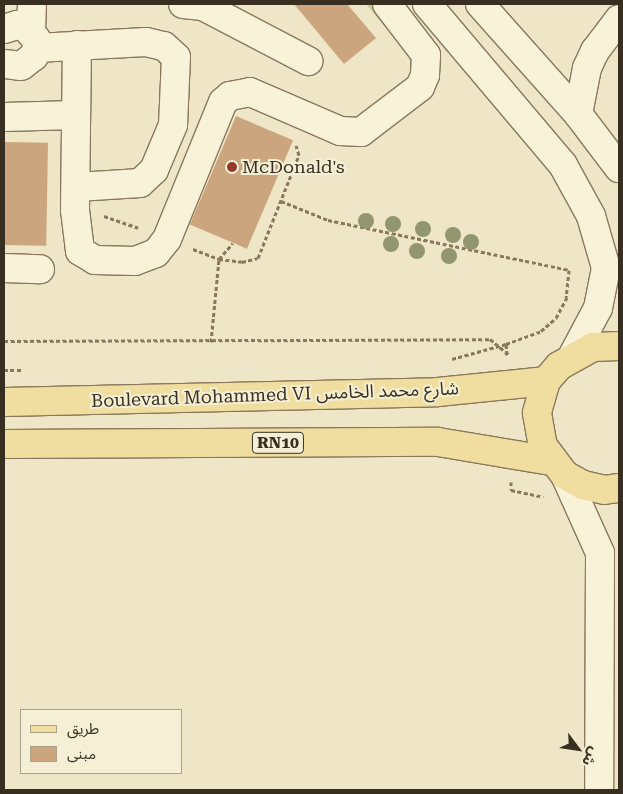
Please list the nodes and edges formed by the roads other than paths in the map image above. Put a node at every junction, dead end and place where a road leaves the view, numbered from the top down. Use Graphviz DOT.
graph roads {
  1 [pos="8,4"];
  2 [pos="32,4"];
  3 [pos="196,4"];
  4 [pos="387,4"];
  5 [pos="427,4"];
  6 [pos="480,4"];
  7 [pos="619,19"];
  8 [pos="4,22"];
  9 [pos="4,29"];
  10 [pos="34,39"];
  11 [pos="78,45"];
  12 [pos="308,61"];
  13 [pos="4,64"];
  14 [pos="578,114"];
  15 [pos="76,115"];
  16 [pos="4,117"];
  17 [pos="619,168"];
  18 [pos="84,188"];
  19 [pos="4,268"];
  20 [pos="40,269"];
  21 [pos="619,346"];
  22 [pos="572,357"];
  23 [pos="546,381"];
  24 [pos="4,402"];
  25 [pos="4,444"];
  26 [pos="558,468"];
  27 [pos="619,488"];
  28 [pos="599,790"];
  1 -- 8 [label="street"];
  2 -- 10 [label="street"];
  3 -- 12 [label="street"];
  4 -- 18 [label="street"];
  5 -- 22 [label="street"];
  6 -- 14 [label="street"];
  7 -- 14 [label="street"];
  9 -- 10 [label="street"];
  10 -- 11 [label="street"];
  10 -- 13 [label="street"];
  11 -- 15 [label="street"];
  11 -- 18 [label="street"];
  14 -- 17 [label="street"];
  15 -- 16 [label="street"];
  15 -- 18 [label="street"];
  19 -- 20 [label="street"];
  21 -- 22 [label="main road"];
  22 -- 23 [label="main road"];
  23 -- 24 [label="main road, Boulevard Mohammed VI شارع محمد الخامس"];
  23 -- 26 [label="main road"];
  25 -- 26 [label="main road, RN10"];
  26 -- 27 [label="main road, RN10"];
  26 -- 28 [label="street"];
}
